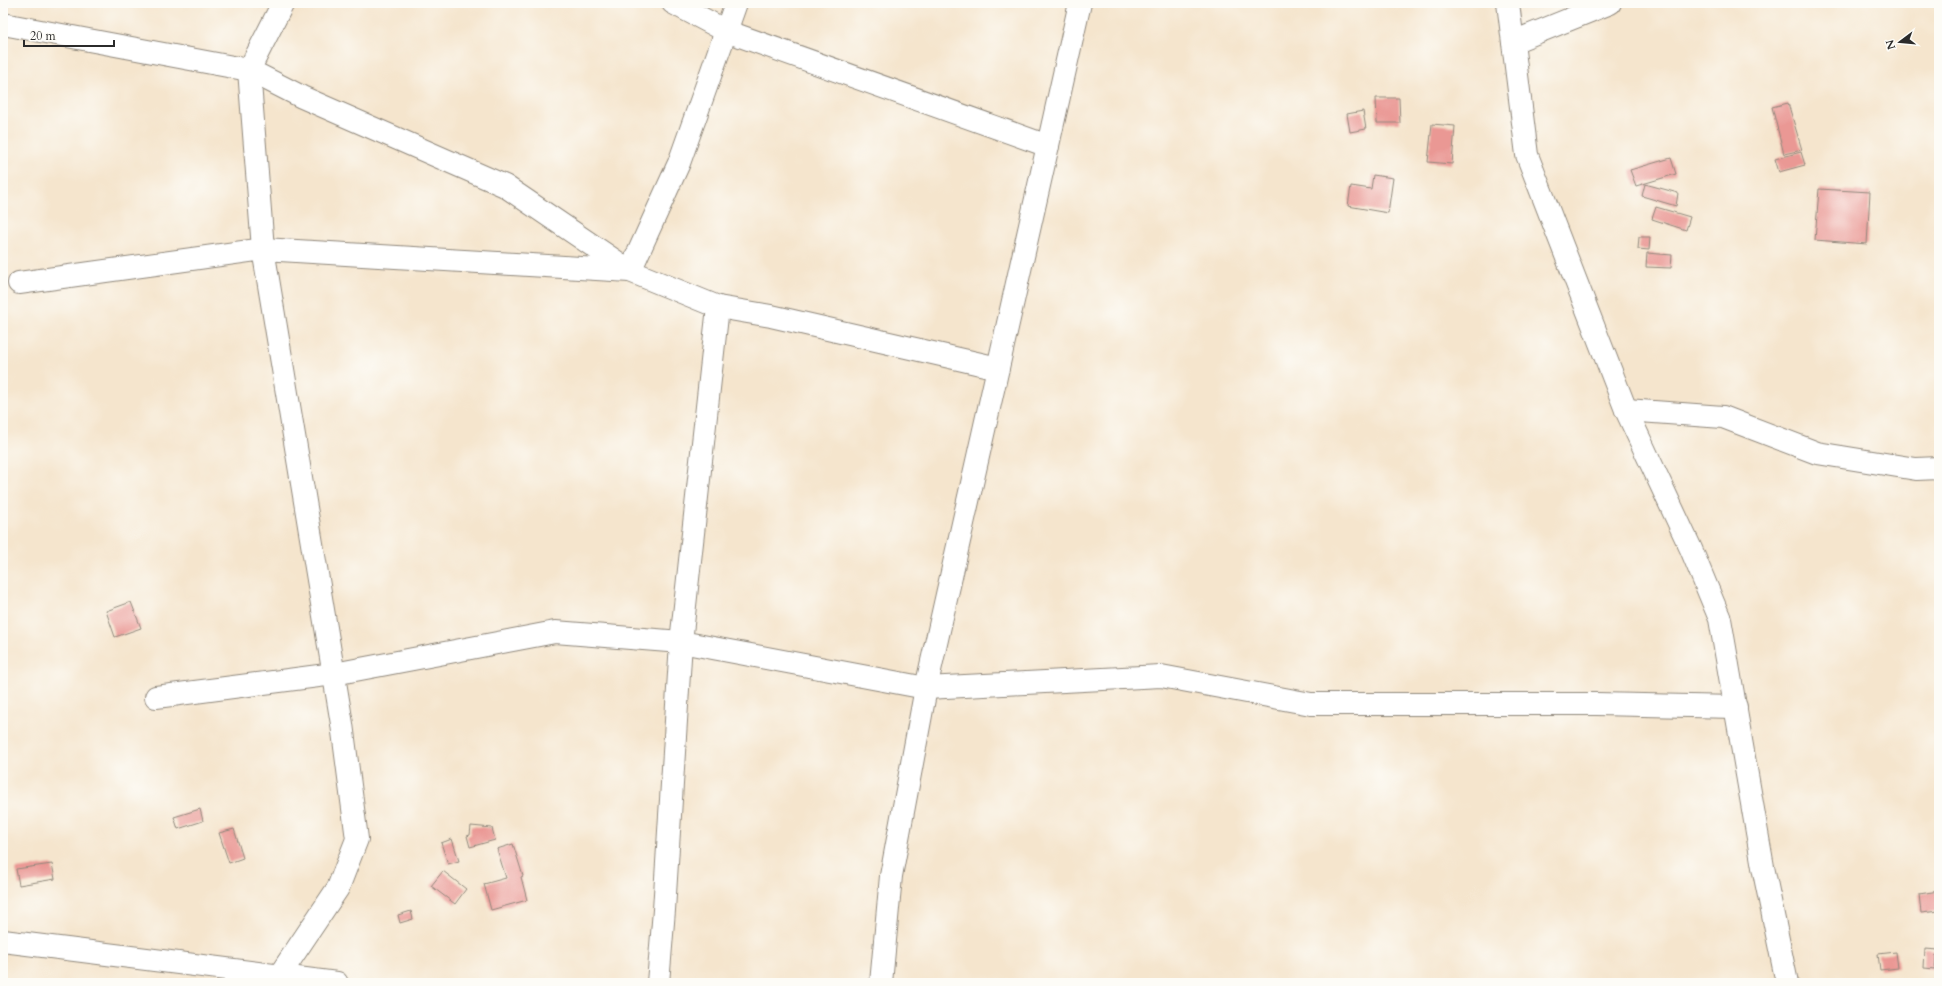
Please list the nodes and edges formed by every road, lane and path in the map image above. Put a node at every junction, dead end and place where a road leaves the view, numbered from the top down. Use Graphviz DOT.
graph roads {
  1 [pos="283,3"];
  2 [pos="673,3"];
  3 [pos="736,3"];
  4 [pos="1080,3"];
  5 [pos="1508,3"];
  6 [pos="1610,3"];
  7 [pos="3,24"];
  8 [pos="726,31"];
  9 [pos="1513,42"];
  10 [pos="249,70"];
  11 [pos="1048,146"];
  12 [pos="263,249"];
  13 [pos="630,271"];
  14 [pos="19,282"];
  15 [pos="718,307"];
  16 [pos="998,368"];
  17 [pos="1626,410"];
  18 [pos="1939,468"];
  19 [pos="681,642"];
  20 [pos="334,674"];
  21 [pos="926,688"];
  22 [pos="156,696"];
  23 [pos="1736,707"];
  24 [pos="3,941"];
  25 [pos="233,976"];
  26 [pos="279,976"];
  27 [pos="337,983"];
  28 [pos="658,983"];
  29 [pos="881,983"];
  30 [pos="1787,983"];
  1 -- 10 [label="street"];
  2 -- 8 [label="street"];
  3 -- 8 [label="street"];
  4 -- 11 [label="street"];
  5 -- 9 [label="street"];
  6 -- 9 [label="street"];
  7 -- 10 [label="street"];
  8 -- 11 [label="street"];
  8 -- 13 [label="street"];
  9 -- 17 [label="street"];
  10 -- 12 [label="street"];
  10 -- 13 [label="street"];
  11 -- 16 [label="street"];
  12 -- 13 [label="street"];
  12 -- 14 [label="street"];
  12 -- 20 [label="street"];
  13 -- 15 [label="street"];
  15 -- 16 [label="street"];
  15 -- 19 [label="street"];
  16 -- 21 [label="street"];
  17 -- 18 [label="street"];
  17 -- 23 [label="street"];
  19 -- 20 [label="street"];
  19 -- 21 [label="street"];
  19 -- 28 [label="street"];
  20 -- 22 [label="street"];
  20 -- 26 [label="street"];
  21 -- 23 [label="street"];
  21 -- 29 [label="street"];
  23 -- 30 [label="street"];
  24 -- 25 [label="street"];
  25 -- 26 [label="street"];
  26 -- 27 [label="street"];
}
